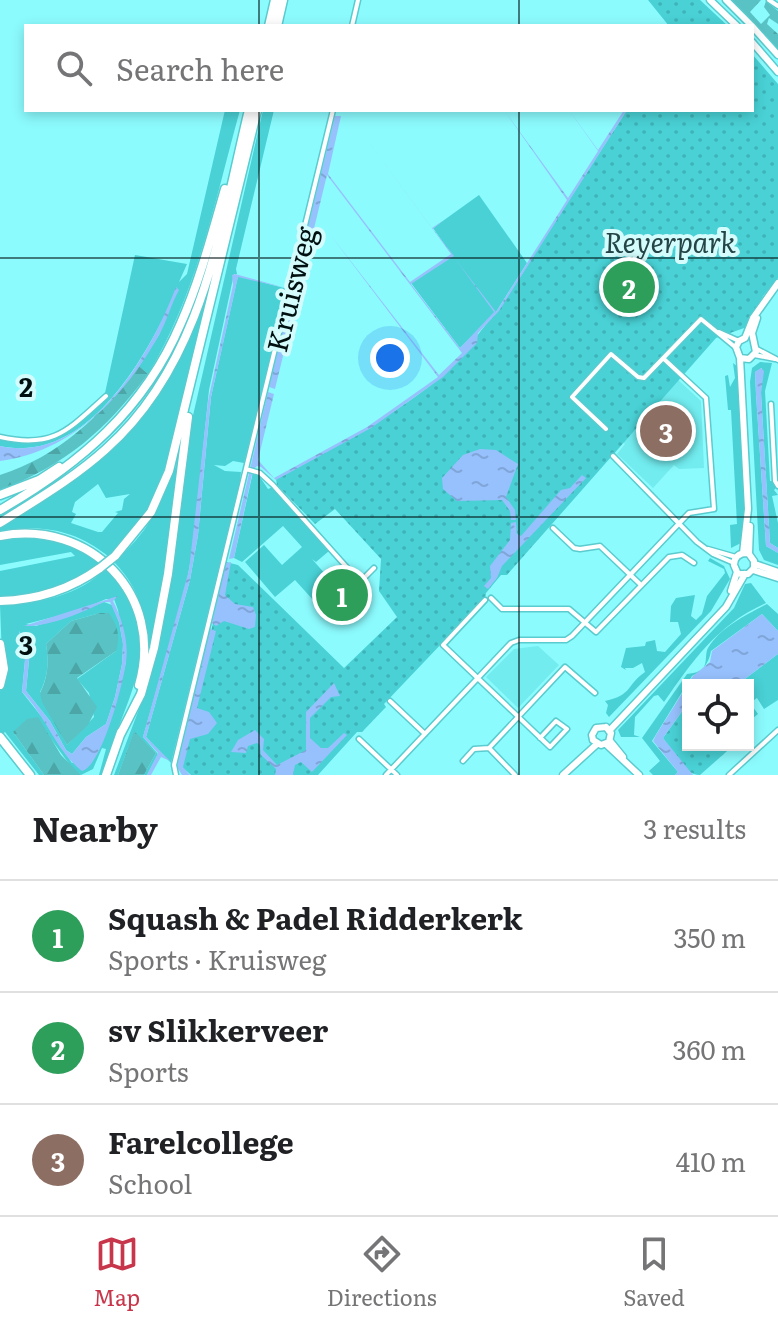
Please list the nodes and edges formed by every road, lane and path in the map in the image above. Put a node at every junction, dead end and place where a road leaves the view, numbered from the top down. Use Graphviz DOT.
graph roads {
  1 [pos="275,0"];
  2 [pos="283,0"];
  3 [pos="358,0"];
  4 [pos="710,0"];
  5 [pos="726,0"];
  6 [pos="769,0"];
  7 [pos="778,6"];
  8 [pos="269,24"];
  9 [pos="277,24"];
  10 [pos="352,24"];
  11 [pos="735,24"];
  12 [pos="750,24"];
  13 [pos="754,28"];
  14 [pos="754,44"];
  15 [pos="778,55"];
  16 [pos="778,72"];
  17 [pos="249,112"];
  18 [pos="257,112"];
  19 [pos="333,112"];
  20 [pos="235,168"];
  21 [pos="778,283"];
  22 [pos="743,342"];
  23 [pos="756,352"];
  24 [pos="743,358"];
  25 [pos="664,359"];
  26 [pos="778,360"];
  27 [pos="189,393"];
  28 [pos="106,396"];
  29 [pos="771,404"];
  30 [pos="111,428"];
  31 [pos="606,429"];
  32 [pos="0,437"];
  33 [pos="613,456"];
  34 [pos="250,470"];
  35 [pos="778,486"];
  36 [pos="0,495"];
  37 [pos="0,510"];
  38 [pos="0,523"];
  39 [pos="679,524"];
  40 [pos="553,528"];
  41 [pos="0,536"];
  42 [pos="740,557"];
  43 [pos="694,563"];
  44 [pos="754,567"];
  45 [pos="374,568"];
  46 [pos="741,573"];
  47 [pos="778,575"];
  48 [pos="631,576"];
  49 [pos="641,585"];
  50 [pos="0,601"];
  51 [pos="585,623"];
  52 [pos="0,644"];
  53 [pos="477,679"];
  54 [pos="0,685"];
  55 [pos="595,693"];
  56 [pos="390,701"];
  57 [pos="518,717"];
  58 [pos="608,729"];
  59 [pos="778,730"];
  60 [pos="425,734"];
  61 [pos="120,735"];
  62 [pos="0,737"];
  63 [pos="540,738"];
  64 [pos="359,739"];
  65 [pos="595,742"];
  66 [pos="608,742"];
  67 [pos="489,748"];
  68 [pos="463,761"];
  69 [pos="391,770"];
  70 [pos="175,773"];
  71 [pos="30,775"];
  72 [pos="106,775"];
  73 [pos="386,775"];
  74 [pos="397,775"];
  75 [pos="515,775"];
  76 [pos="563,775"];
  77 [pos="639,775"];
  78 [pos="729,775"];
  1 -- 8 [label="highway"];
  2 -- 9 [label="highway"];
  3 -- 10 [label="street"];
  4 -- 11 [label="street"];
  5 -- 12 [label="street"];
  6 -- 7 [label="street"];
  13 -- 15 [label="street"];
  14 -- 16 [label="street"];
  17 -- 20 [label="highway"];
  18 -- 27 [label="highway"];
  19 -- 34 [label="street, Kruisweg"];
  20 -- 30 [label="highway"];
  20 -- 38 [label="highway"];
  21 -- 22 [label="street"];
  22 -- 23 [label="street"];
  22 -- 24 [label="street"];
  22 -- 25 [label="street"];
  23 -- 24 [label="street"];
  23 -- 26 [label="street"];
  24 -- 42 [label="street"];
  25 -- 31 [label="street"];
  25 -- 39 [label="street"];
  27 -- 50 [label="highway, bridge"];
  27 -- 61 [label="highway"];
  28 -- 32 [label="street"];
  29 -- 35 [label="street"];
  30 -- 36 [label="highway"];
  30 -- 37 [label="highway"];
  33 -- 39 [label="street"];
  34 -- 45 [label="street"];
  34 -- 70 [label="street, Kruisweg"];
  39 -- 42 [label="street"];
  39 -- 48 [label="street"];
  40 -- 48 [label="street"];
  41 -- 61 [label="highway"];
  42 -- 44 [label="street"];
  42 -- 46 [label="street"];
  43 -- 49 [label="street"];
  44 -- 46 [label="street"];
  44 -- 47 [label="street"];
  46 -- 58 [label="street"];
  48 -- 49 [label="street"];
  48 -- 51 [label="street"];
  49 -- 51 [label="street"];
  51 -- 53 [label="street"];
  51 -- 53 [label="street"];
  52 -- 54 [label="highway"];
  53 -- 57 [label="street"];
  53 -- 60 [label="street"];
  55 -- 57 [label="street"];
  56 -- 60 [label="street"];
  57 -- 63 [label="street"];
  57 -- 67 [label="street"];
  58 -- 65 [label="street"];
  58 -- 66 [label="street"];
  59 -- 78 [label="street"];
  60 -- 69 [label="street"];
  61 -- 72 [label="highway"];
  62 -- 71 [label="highway"];
  63 -- 63 [label="street"];
  64 -- 69 [label="street"];
  65 -- 66 [label="street"];
  65 -- 76 [label="street"];
  66 -- 77 [label="street"];
  67 -- 68 [label="street"];
  67 -- 75 [label="street"];
  69 -- 73 [label="street"];
  69 -- 74 [label="street"];
}
